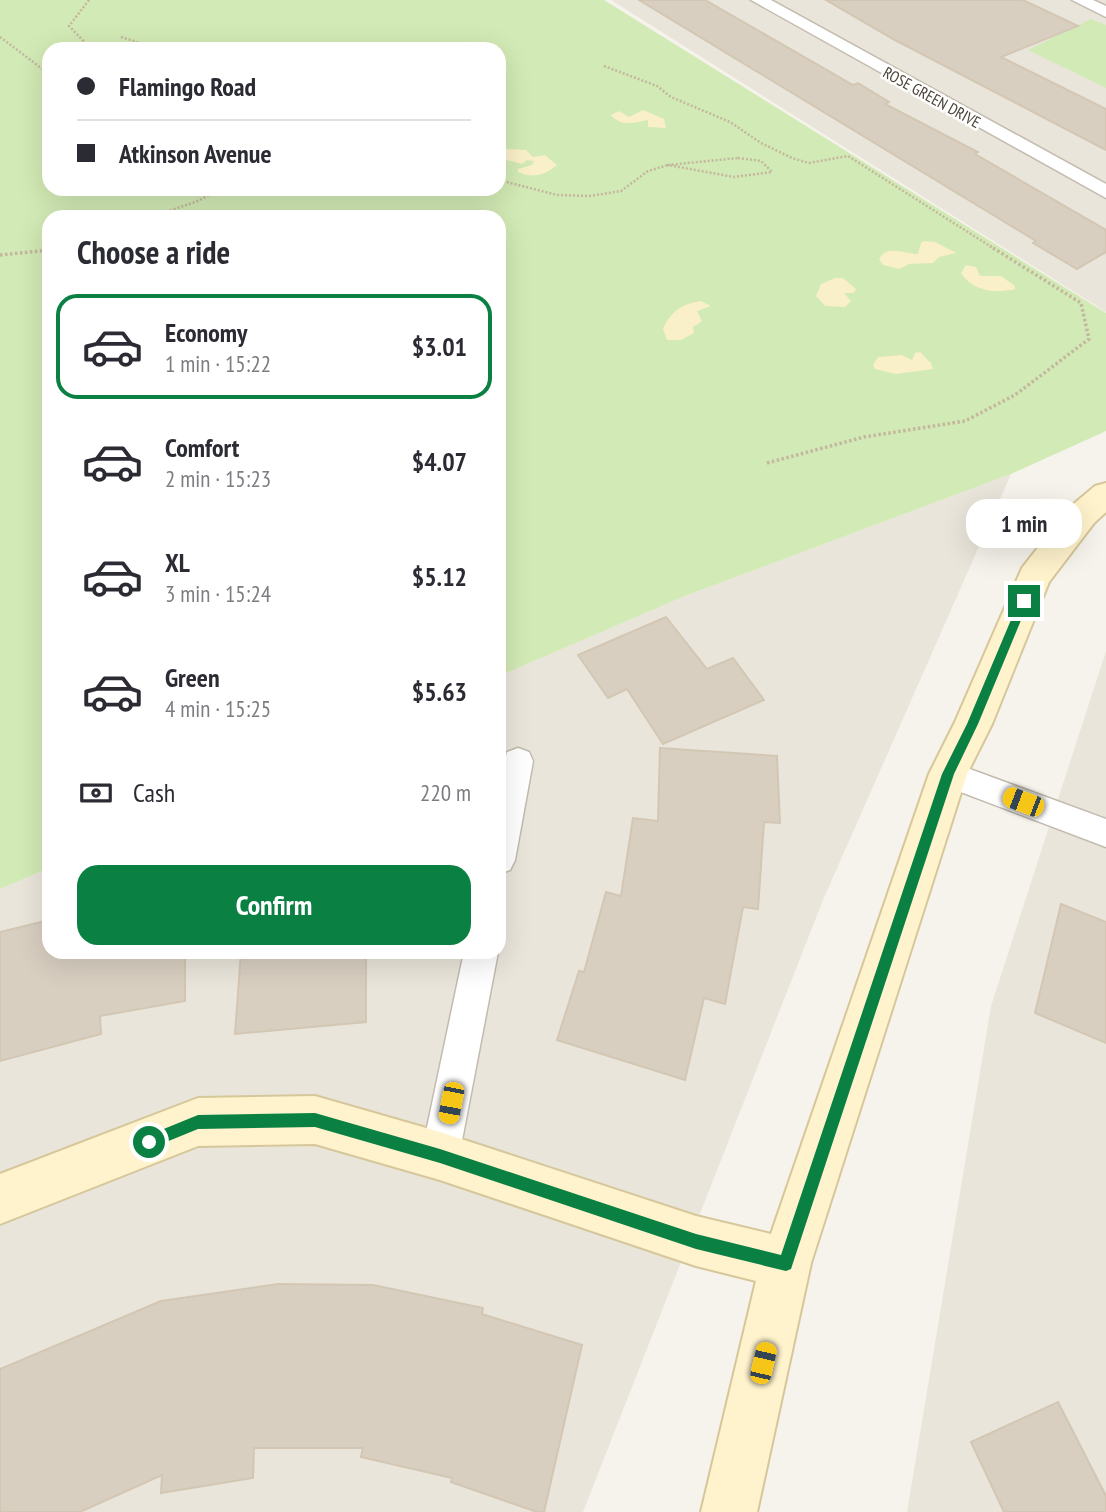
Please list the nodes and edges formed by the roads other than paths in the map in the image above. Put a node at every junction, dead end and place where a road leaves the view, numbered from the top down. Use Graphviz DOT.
graph roads {
  1 [pos="760,0"];
  2 [pos="1080,0"];
  3 [pos="1106,12"];
  4 [pos="1106,192"];
  5 [pos="1106,494"];
  6 [pos="518,761"];
  7 [pos="948,774"];
  8 [pos="506,824"];
  9 [pos="1106,833"];
  10 [pos="480,959"];
  11 [pos="440,1156"];
  12 [pos="0,1199"];
  13 [pos="786,1263"];
  14 [pos="729,1512"];
  1 -- 4 [label="street, ROSE GREEN DRIVE"];
  2 -- 3 [label="street"];
  5 -- 7 [label="street"];
  6 -- 8 [label="street"];
  7 -- 9 [label="street"];
  7 -- 13 [label="street"];
  10 -- 11 [label="street"];
  11 -- 12 [label="street"];
  11 -- 13 [label="street"];
  13 -- 14 [label="street"];
}
